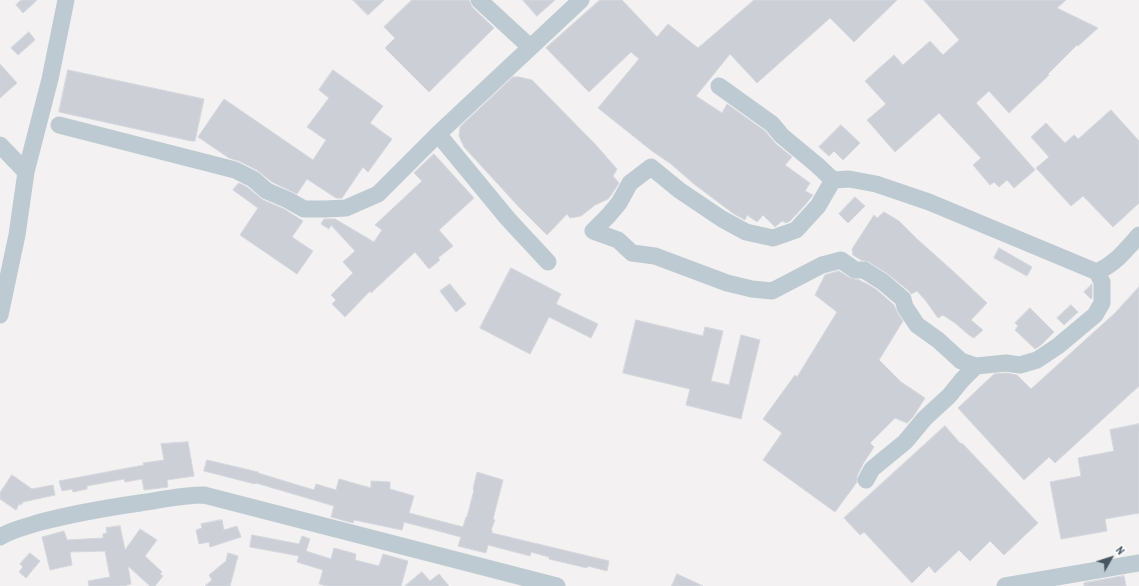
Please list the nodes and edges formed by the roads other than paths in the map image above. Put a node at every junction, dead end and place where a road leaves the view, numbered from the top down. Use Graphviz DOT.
graph roads {
  1 [pos="66,0"];
  2 [pos="479,0"];
  3 [pos="581,0"];
  4 [pos="530,48"];
  5 [pos="719,86"];
  6 [pos="58,125"];
  7 [pos="438,134"];
  8 [pos="0,145"];
  9 [pos="26,172"];
  10 [pos="834,180"];
  11 [pos="1139,235"];
  12 [pos="548,262"];
  13 [pos="1097,272"];
  14 [pos="0,315"];
  15 [pos="976,366"];
  16 [pos="866,480"];
  17 [pos="0,537"];
  18 [pos="1139,563"];
  19 [pos="557,586"];
  20 [pos="1005,586"];
  1 -- 9 [label="street"];
  2 -- 4 [label="street"];
  3 -- 4 [label="street"];
  4 -- 7 [label="street"];
  5 -- 10 [label="street"];
  6 -- 7 [label="street"];
  7 -- 12 [label="street"];
  8 -- 9 [label="street"];
  9 -- 14 [label="street"];
  10 -- 13 [label="street"];
  10 -- 15 [label="street"];
  11 -- 13 [label="street"];
  13 -- 15 [label="street"];
  15 -- 16 [label="street"];
  17 -- 19 [label="street"];
  18 -- 20 [label="street"];
}
